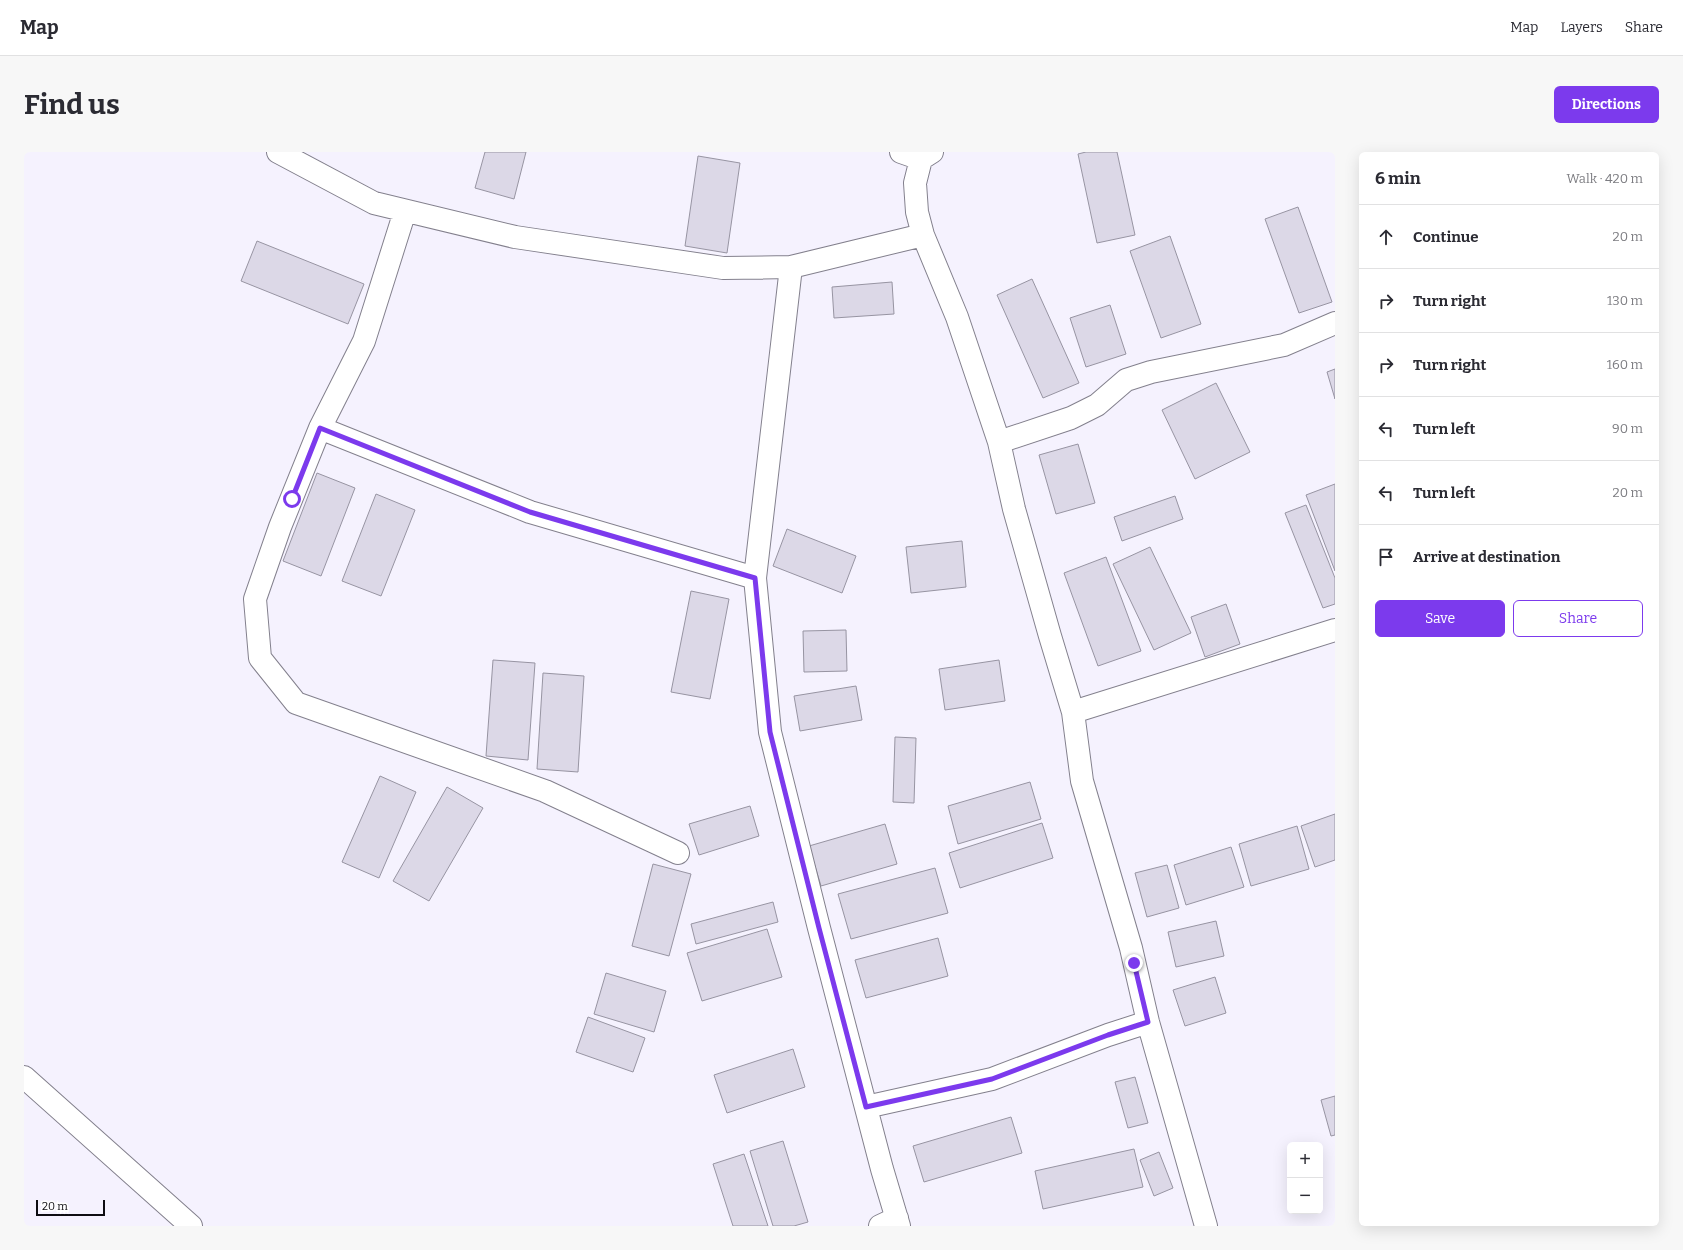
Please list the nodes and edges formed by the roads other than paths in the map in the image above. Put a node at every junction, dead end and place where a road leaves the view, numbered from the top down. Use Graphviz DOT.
graph roads {
  1 [pos="278,152"];
  2 [pos="918,154"];
  3 [pos="405,211"];
  4 [pos="923,235"];
  5 [pos="791,267"];
  6 [pos="1335,323"];
  7 [pos="320,428"];
  8 [pos="999,442"];
  9 [pos="755,578"];
  10 [pos="1334,633"];
  11 [pos="1073,712"];
  12 [pos="678,853"];
  13 [pos="1148,1022"];
  14 [pos="24,1077"];
  15 [pos="866,1107"];
  16 [pos="892,1223"];
  17 [pos="191,1226"];
  18 [pos="1206,1226"];
  1 -- 3 [label="street"];
  2 -- 4 [label="street"];
  3 -- 5 [label="street"];
  3 -- 7 [label="street"];
  4 -- 5 [label="street"];
  4 -- 8 [label="street"];
  5 -- 9 [label="street"];
  6 -- 8 [label="street"];
  7 -- 9 [label="street"];
  7 -- 12 [label="street"];
  8 -- 11 [label="street"];
  9 -- 15 [label="street"];
  10 -- 11 [label="street"];
  11 -- 13 [label="street"];
  13 -- 15 [label="street"];
  13 -- 18 [label="street"];
  14 -- 17 [label="street"];
  15 -- 16 [label="street"];
}
